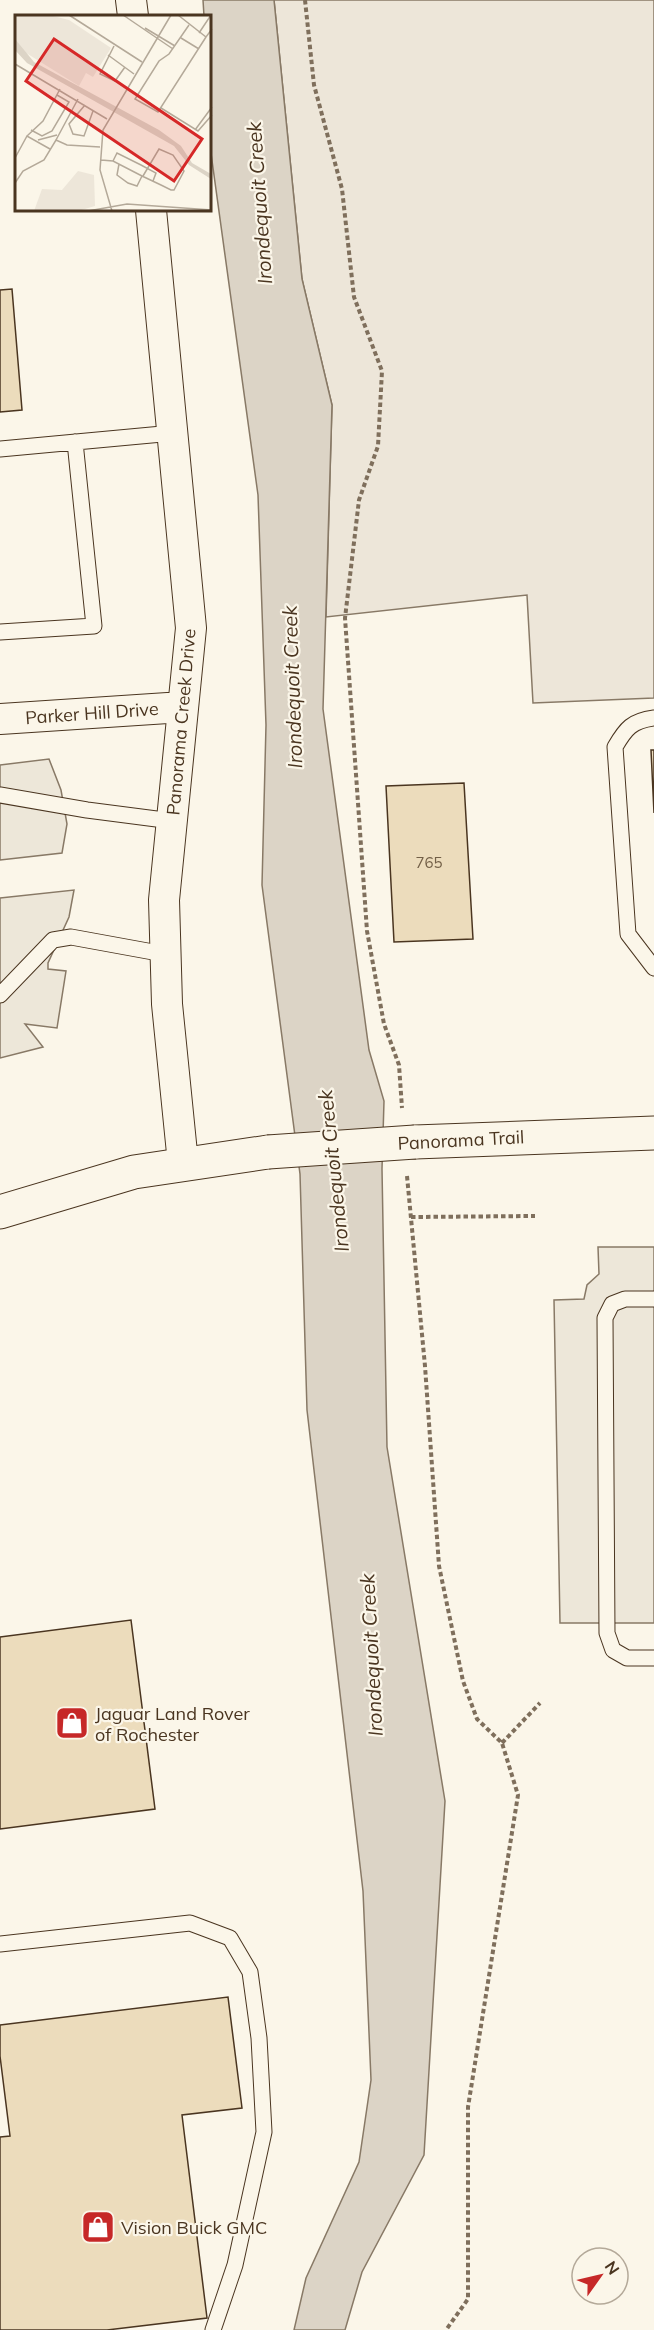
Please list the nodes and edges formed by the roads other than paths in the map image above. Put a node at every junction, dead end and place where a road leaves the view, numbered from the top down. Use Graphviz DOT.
graph roads {
  1 [pos="131,0"];
  2 [pos="133,15"];
  3 [pos="151,212"];
  4 [pos="173,433"];
  5 [pos="75,442"];
  6 [pos="0,449"];
  7 [pos="0,632"];
  8 [pos="183,707"];
  9 [pos="654,718"];
  10 [pos="0,719"];
  11 [pos="0,795"];
  12 [pos="172,821"];
  13 [pos="164,954"];
  14 [pos="654,968"];
  15 [pos="0,994"];
  16 [pos="654,1133"];
  17 [pos="183,1163"];
  18 [pos="0,1212"];
  19 [pos="654,1299"];
  20 [pos="654,1658"];
  21 [pos="0,1944"];
  22 [pos="213,2330"];
  1 -- 2 [label="street"];
  3 -- 4 [label="street, Panorama Creek Drive"];
  4 -- 5 [label="lane"];
  4 -- 8 [label="street, Panorama Creek Drive"];
  5 -- 6 [label="lane"];
  5 -- 7 [label="lane"];
  8 -- 10 [label="street, Parker Hill Drive"];
  8 -- 12 [label="street, Panorama Creek Drive"];
  9 -- 14 [label="lane"];
  11 -- 12 [label="lane"];
  12 -- 13 [label="street, Panorama Creek Drive"];
  13 -- 15 [label="lane"];
  13 -- 17 [label="street, Panorama Creek Drive"];
  16 -- 17 [label="main road, Panorama Trail, bridge"];
  17 -- 18 [label="main road, Panorama Trail"];
  19 -- 20 [label="lane"];
  21 -- 22 [label="lane"];
}
